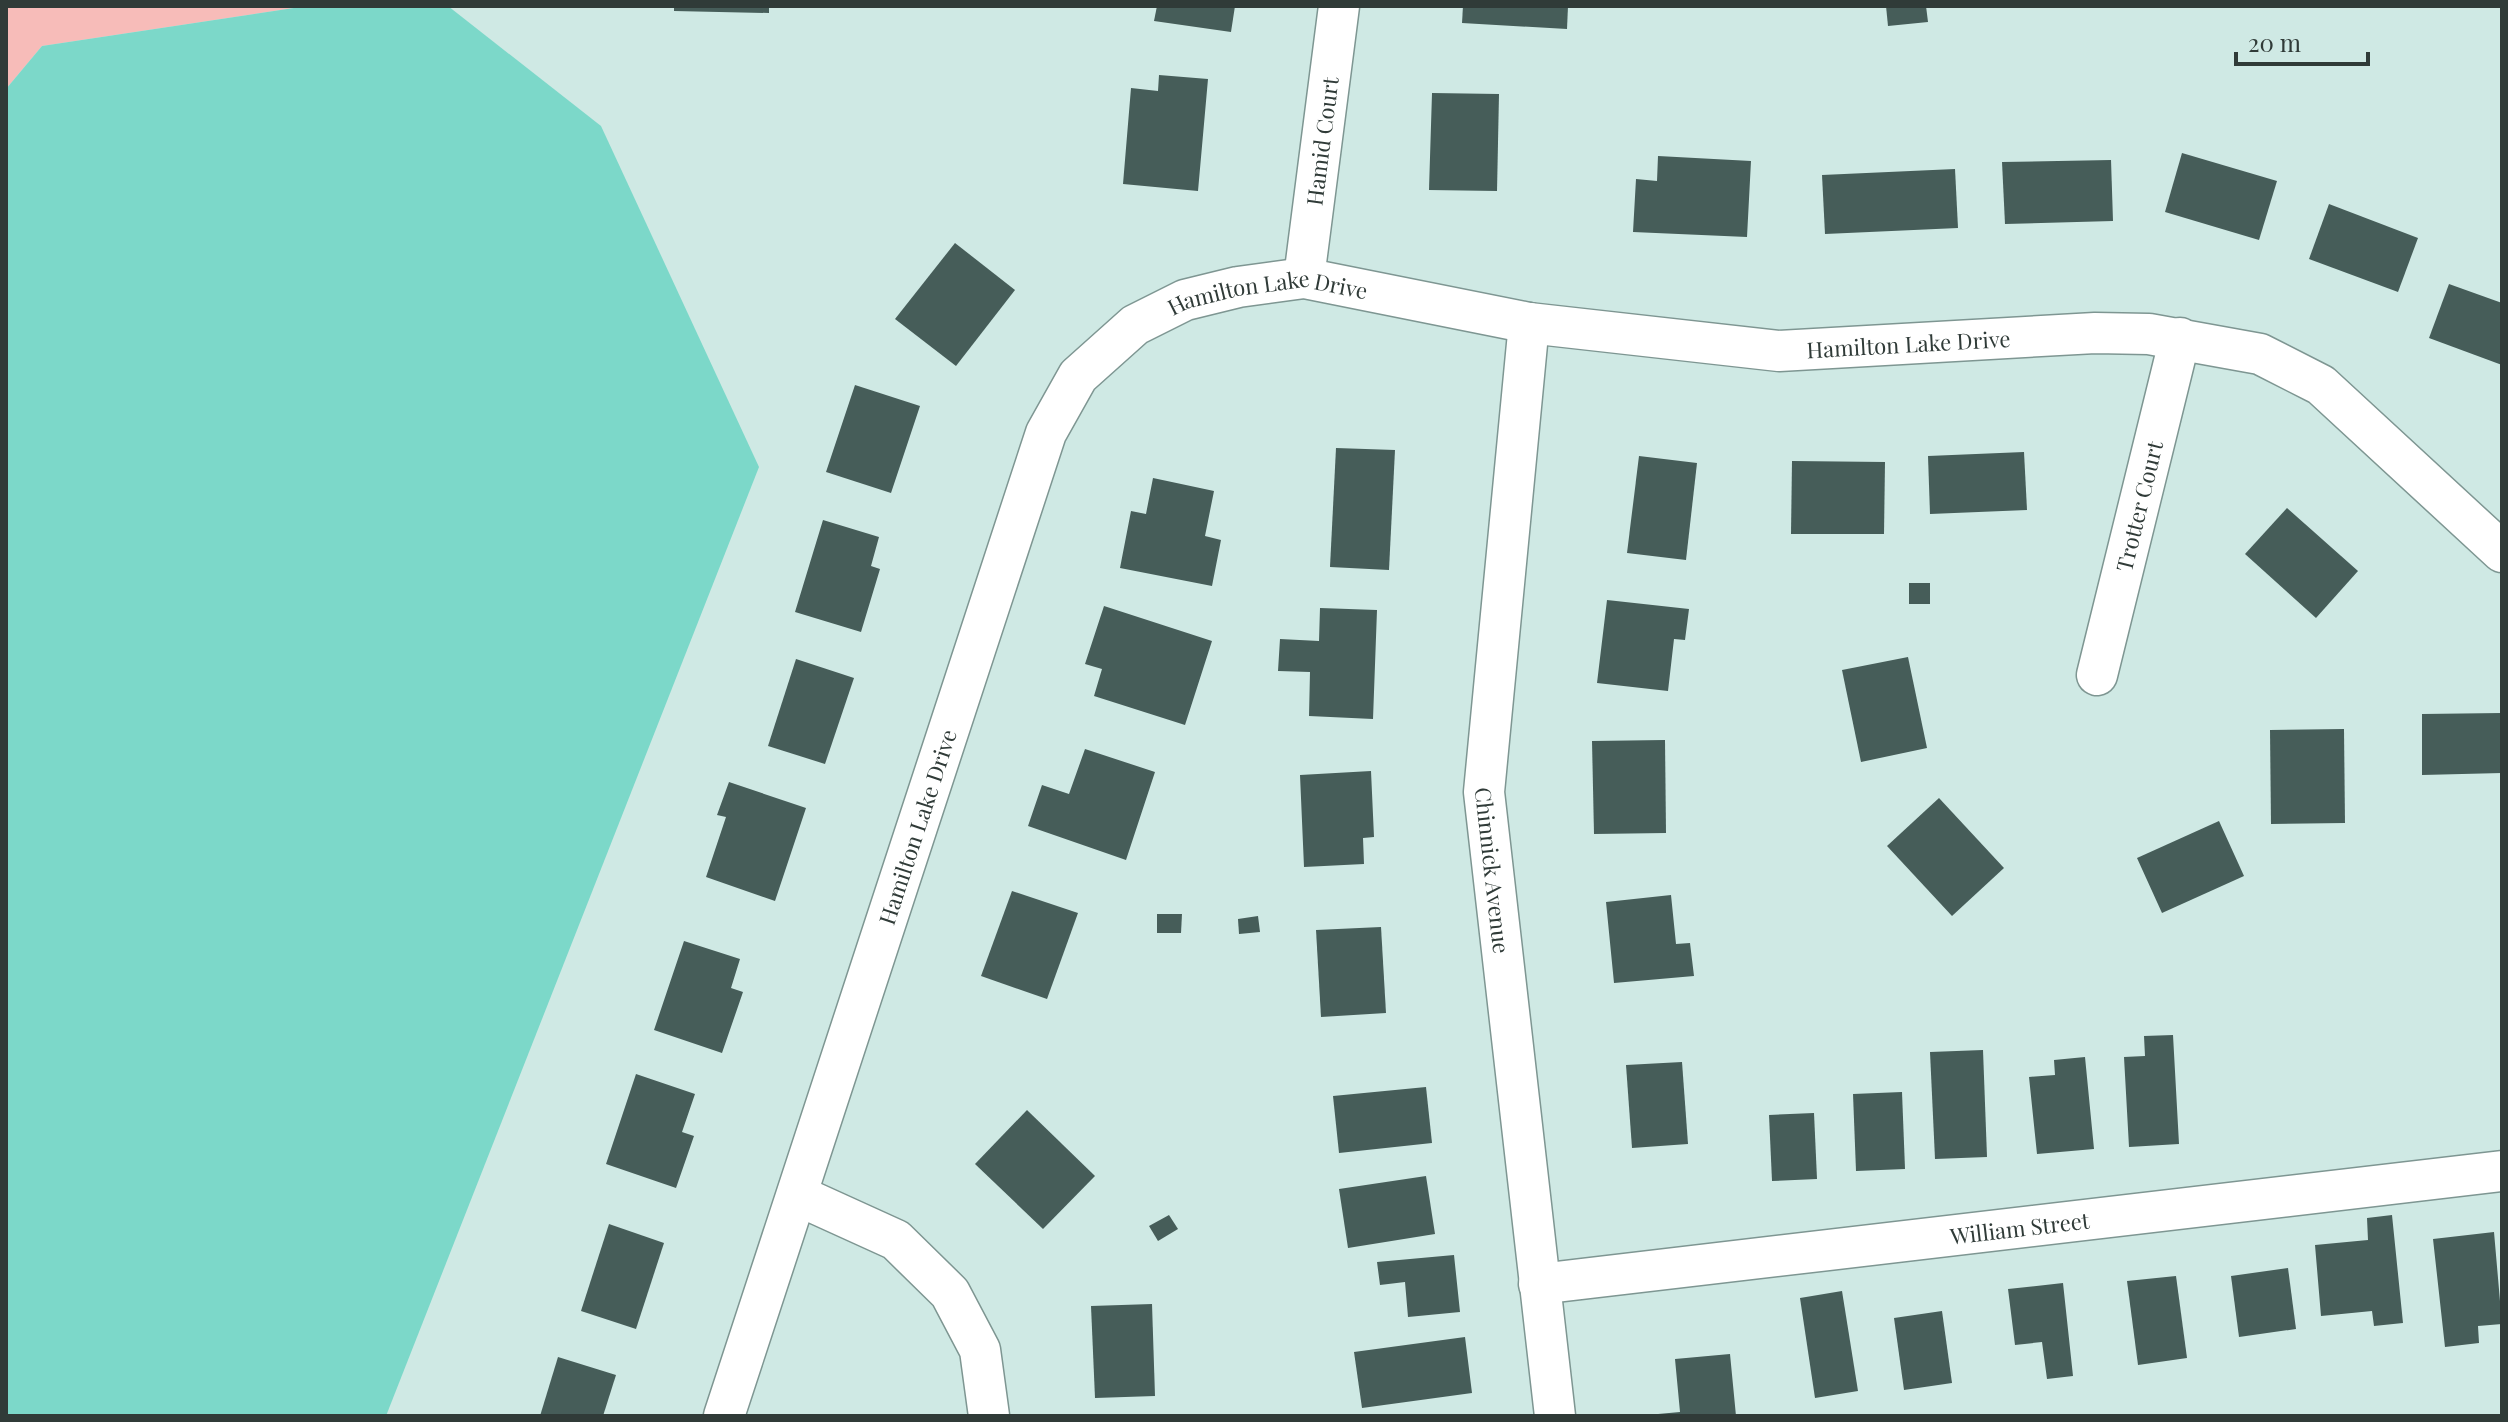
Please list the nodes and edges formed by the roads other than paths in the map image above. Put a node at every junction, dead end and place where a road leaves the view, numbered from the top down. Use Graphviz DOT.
graph roads {
  1 [pos="1339,6"];
  2 [pos="1304,278"];
  3 [pos="1529,323"];
  4 [pos="2180,338"];
  5 [pos="2502,552"];
  6 [pos="2097,675"];
  7 [pos="2502,1171"];
  8 [pos="797,1195"];
  9 [pos="1539,1284"];
  10 [pos="724,1416"];
  11 [pos="989,1416"];
  12 [pos="1555,1416"];
  1 -- 2 [label="street, Hamid Court"];
  2 -- 3 [label="street, Hamilton Lake Drive"];
  2 -- 8 [label="street, Hamilton Lake Drive"];
  3 -- 4 [label="street, Hamilton Lake Drive"];
  3 -- 9 [label="street, Chinnick Avenue"];
  4 -- 5 [label="street, Hamilton Lake Drive"];
  4 -- 6 [label="street, Trotter Court"];
  7 -- 9 [label="street, William Street"];
  8 -- 10 [label="street, Hamilton Lake Drive"];
  8 -- 11 [label="street"];
  9 -- 12 [label="street, Chinnick Avenue"];
}
